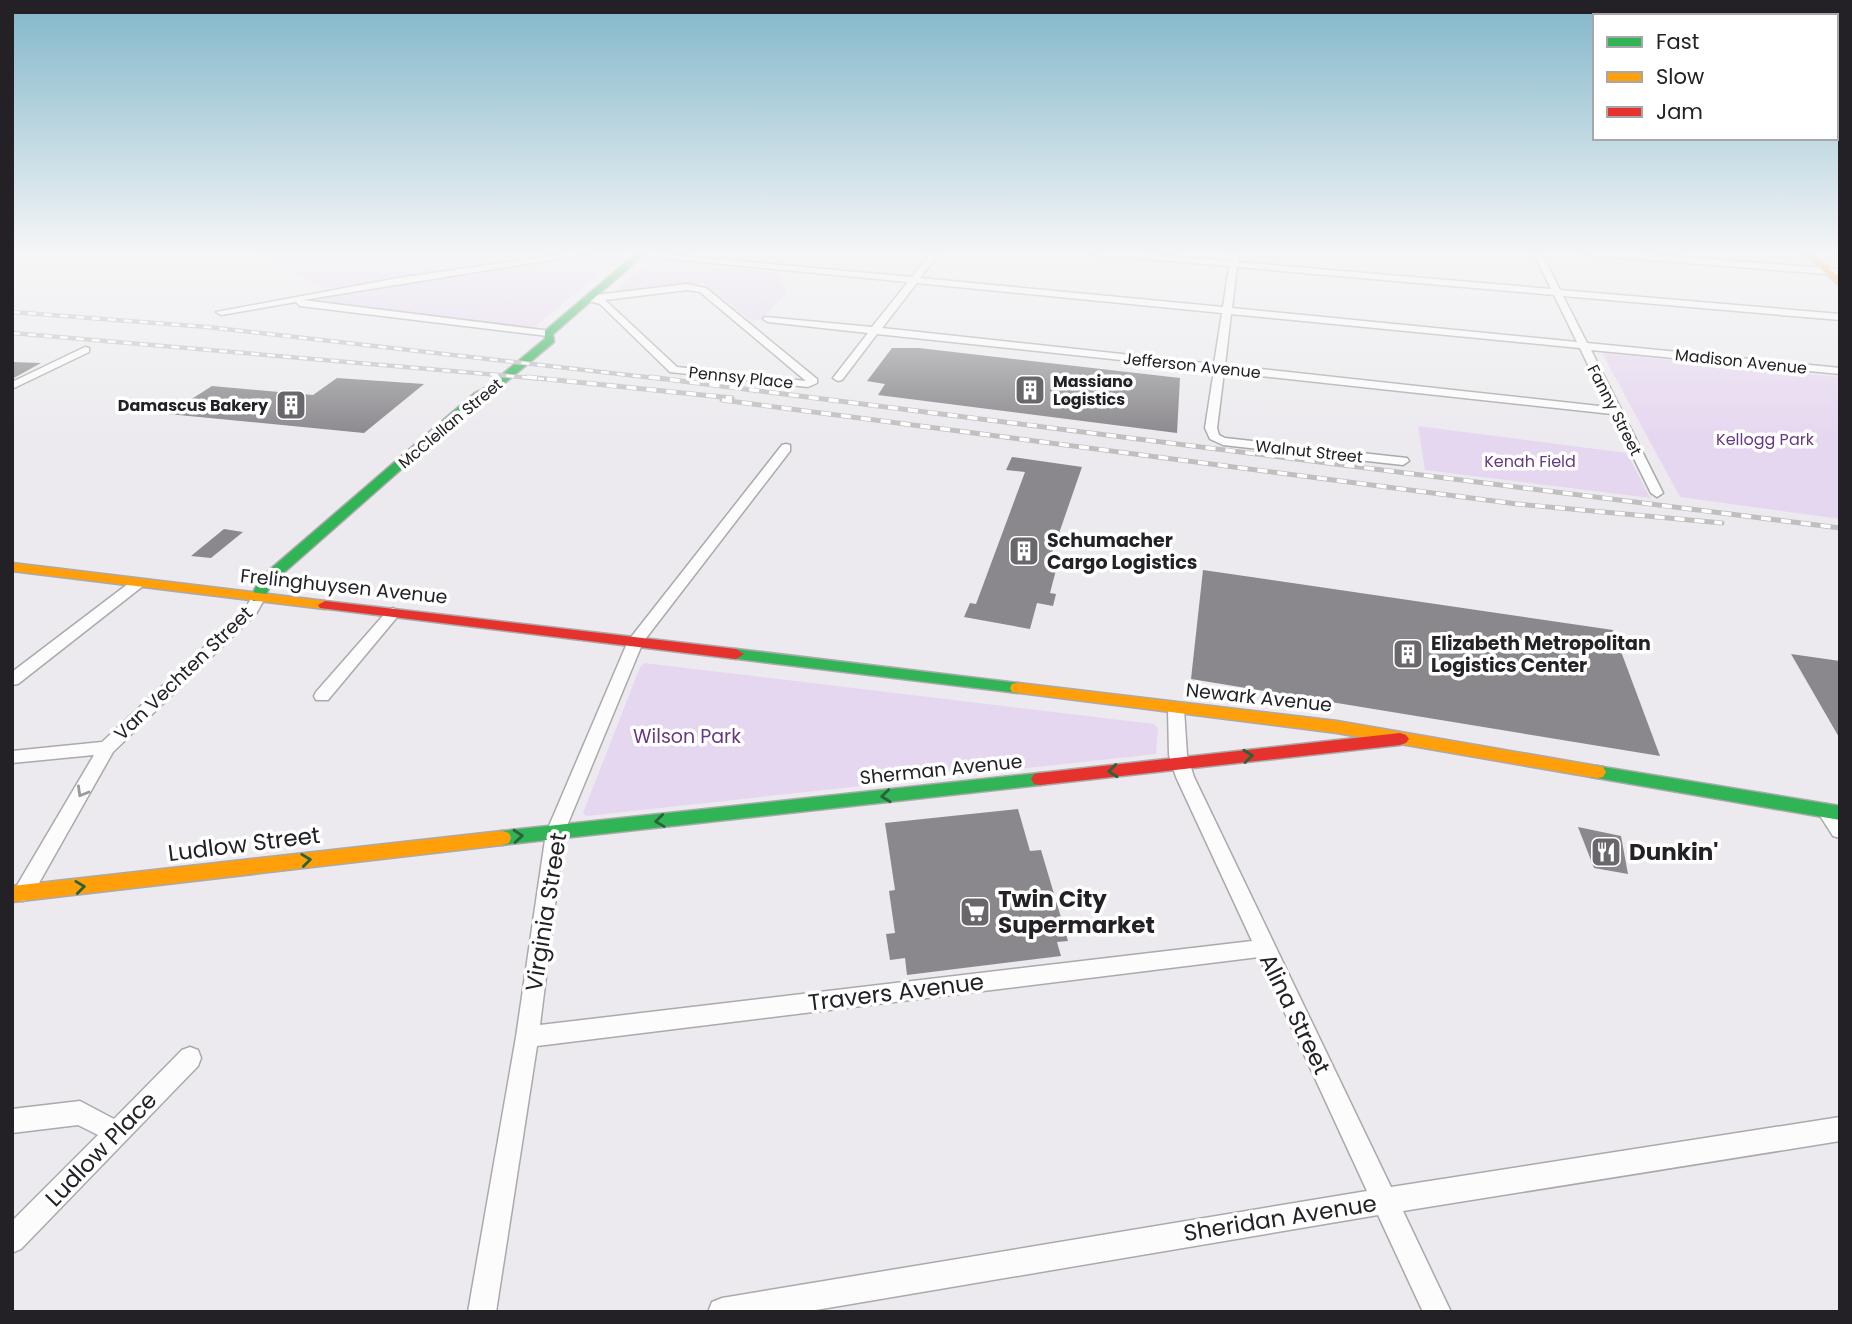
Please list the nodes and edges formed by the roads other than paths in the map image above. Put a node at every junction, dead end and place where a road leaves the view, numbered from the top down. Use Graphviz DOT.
graph roads {
  1 [pos="388,314"];
  2 [pos="570,314"];
  3 [pos="615,314"];
  4 [pos="732,314"];
  5 [pos="888,314"];
  6 [pos="1227,314"];
  7 [pos="1255,314"];
  8 [pos="1566,314"];
  9 [pos="1803,314"];
  10 [pos="1840,317"];
  11 [pos="768,319"];
  12 [pos="875,331"];
  13 [pos="548,333"];
  14 [pos="1582,346"];
  15 [pos="85,350"];
  16 [pos="1219,368"];
  17 [pos="1840,371"];
  18 [pos="838,378"];
  19 [pos="12,386"];
  20 [pos="1616,411"];
  21 [pos="786,448"];
  22 [pos="1403,461"];
  23 [pos="1657,493"];
  24 [pos="12,568"];
  25 [pos="138,583"];
  26 [pos="258,598"];
  27 [pos="393,612"];
  28 [pos="636,641"];
  29 [pos="671,645"];
  30 [pos="12,680"];
  31 [pos="322,696"];
  32 [pos="1176,709"];
  33 [pos="1406,739"];
  34 [pos="107,748"];
  35 [pos="12,757"];
  36 [pos="1180,763"];
  37 [pos="1833,812"];
  38 [pos="1840,831"];
  39 [pos="555,833"];
  40 [pos="481,840"];
  41 [pos="18,894"];
  42 [pos="1264,948"];
  43 [pos="527,1037"];
  44 [pos="190,1058"];
  45 [pos="12,1121"];
  46 [pos="1840,1129"];
  47 [pos="117,1133"];
  48 [pos="1385,1201"];
  49 [pos="12,1240"];
  50 [pos="482,1312"];
  51 [pos="722,1312"];
  52 [pos="1437,1312"];
  1 -- 13 [label="street"];
  2 -- 13 [label="main road, McClellan Street"];
  3 -- 4 [label="street, Pennsy Place"];
  5 -- 12 [label="street"];
  6 -- 16 [label="street"];
  7 -- 14 [label="street, Madison Avenue"];
  8 -- 14 [label="street, Fanny Street"];
  9 -- 10 [label="street"];
  11 -- 12 [label="street, Jefferson Avenue"];
  12 -- 16 [label="street, Jefferson Avenue"];
  12 -- 18 [label="street"];
  13 -- 26 [label="main road, McClellan Street"];
  14 -- 17 [label="street, Madison Avenue"];
  14 -- 20 [label="street, Fanny Street"];
  15 -- 19 [label="street"];
  16 -- 20 [label="street, Jefferson Avenue"];
  16 -- 22 [label="street, Walnut Street"];
  20 -- 23 [label="street, Fanny Street"];
  21 -- 28 [label="street, Virginia Street"];
  24 -- 25 [label="main road, Frelinghuysen Avenue"];
  25 -- 26 [label="main road, Frelinghuysen Avenue"];
  25 -- 30 [label="street"];
  26 -- 27 [label="main road, Frelinghuysen Avenue"];
  26 -- 34 [label="street, Van Vechten Street"];
  27 -- 28 [label="main road, Frelinghuysen Avenue"];
  27 -- 31 [label="street"];
  28 -- 29 [label="main road, Frelinghuysen Avenue"];
  28 -- 39 [label="street, Virginia Street"];
  29 -- 32 [label="main road, Newark Avenue"];
  32 -- 33 [label="main road, Newark Avenue"];
  32 -- 36 [label="street, Alina Street"];
  36 -- 33 [label="main road, Sherman Avenue, one-way"];
  33 -- 37 [label="main road, Newark Avenue"];
  34 -- 35 [label="street"];
  34 -- 41 [label="street, Van Vechten Street, one-way"];
  36 -- 39 [label="main road, Sherman Avenue, one-way"];
  36 -- 42 [label="street, Alina Street"];
  37 -- 38 [label="street"];
  40 -- 39 [label="main road, Sherman Avenue, one-way"];
  39 -- 43 [label="street, Virginia Street"];
  41 -- 40 [label="main road, Ludlow Street, one-way"];
  42 -- 43 [label="street, Travers Avenue"];
  42 -- 48 [label="street, Alina Street"];
  43 -- 50 [label="street, Virginia Street"];
  44 -- 47 [label="street, Ludlow Place"];
  45 -- 47 [label="street"];
  46 -- 48 [label="street, Sheridan Avenue"];
  47 -- 49 [label="street, Ludlow Place"];
  48 -- 51 [label="street, Sheridan Avenue"];
  48 -- 52 [label="street, Alina Street"];
}
